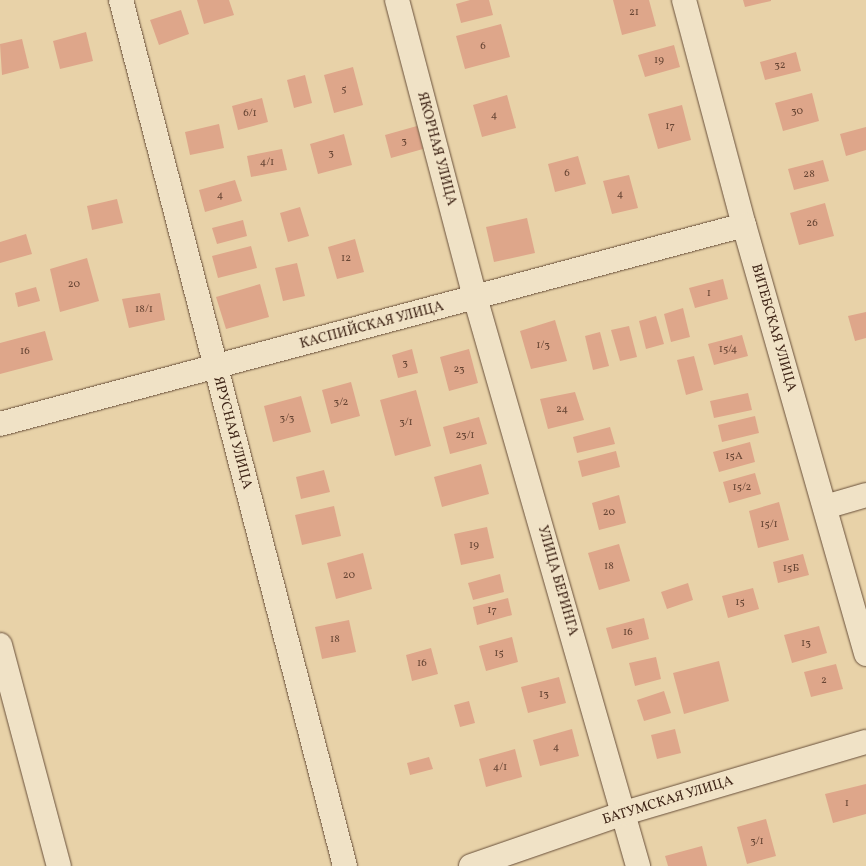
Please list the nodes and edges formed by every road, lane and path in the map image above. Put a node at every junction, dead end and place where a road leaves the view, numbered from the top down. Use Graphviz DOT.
graph roads {
  1 [pos="121,0"];
  2 [pos="397,0"];
  3 [pos="684,0"];
  4 [pos="744,225"];
  5 [pos="475,297"];
  6 [pos="216,369"];
  7 [pos="0,424"];
  8 [pos="866,495"];
  9 [pos="825,507"];
  10 [pos="0,646"];
  11 [pos="866,654"];
  12 [pos="10,719"];
  13 [pos="866,742"];
  14 [pos="624,813"];
  15 [pos="59,866"];
  16 [pos="345,866"];
  17 [pos="471,866"];
  18 [pos="638,866"];
  1 -- 6 [label="street, ЯРУСНАЯ УЛИЦА"];
  2 -- 5 [label="street, ЯКОРНАЯ УЛИЦА"];
  3 -- 4 [label="street, ВИТЕБСКАЯ УЛИЦА"];
  4 -- 5 [label="street, КАСПИЙСКАЯ УЛИЦА"];
  4 -- 9 [label="street, ВИТЕБСКАЯ УЛИЦА"];
  5 -- 6 [label="street, КАСПИЙСКАЯ УЛИЦА"];
  5 -- 14 [label="street, УЛИЦА БЕРИНГА"];
  6 -- 7 [label="street, КАСПИЙСКАЯ УЛИЦА"];
  6 -- 16 [label="street, ЯРУСНАЯ УЛИЦА"];
  8 -- 9 [label="street"];
  9 -- 11 [label="street, ВИТЕБСКАЯ УЛИЦА"];
  10 -- 12 [label="street"];
  12 -- 15 [label="street"];
  13 -- 14 [label="street, БАТУМСКАЯ УЛИЦА"];
  14 -- 17 [label="street, БАТУМСКАЯ УЛИЦА"];
  14 -- 18 [label="street, УЛИЦА БЕРИНГА"];
}
